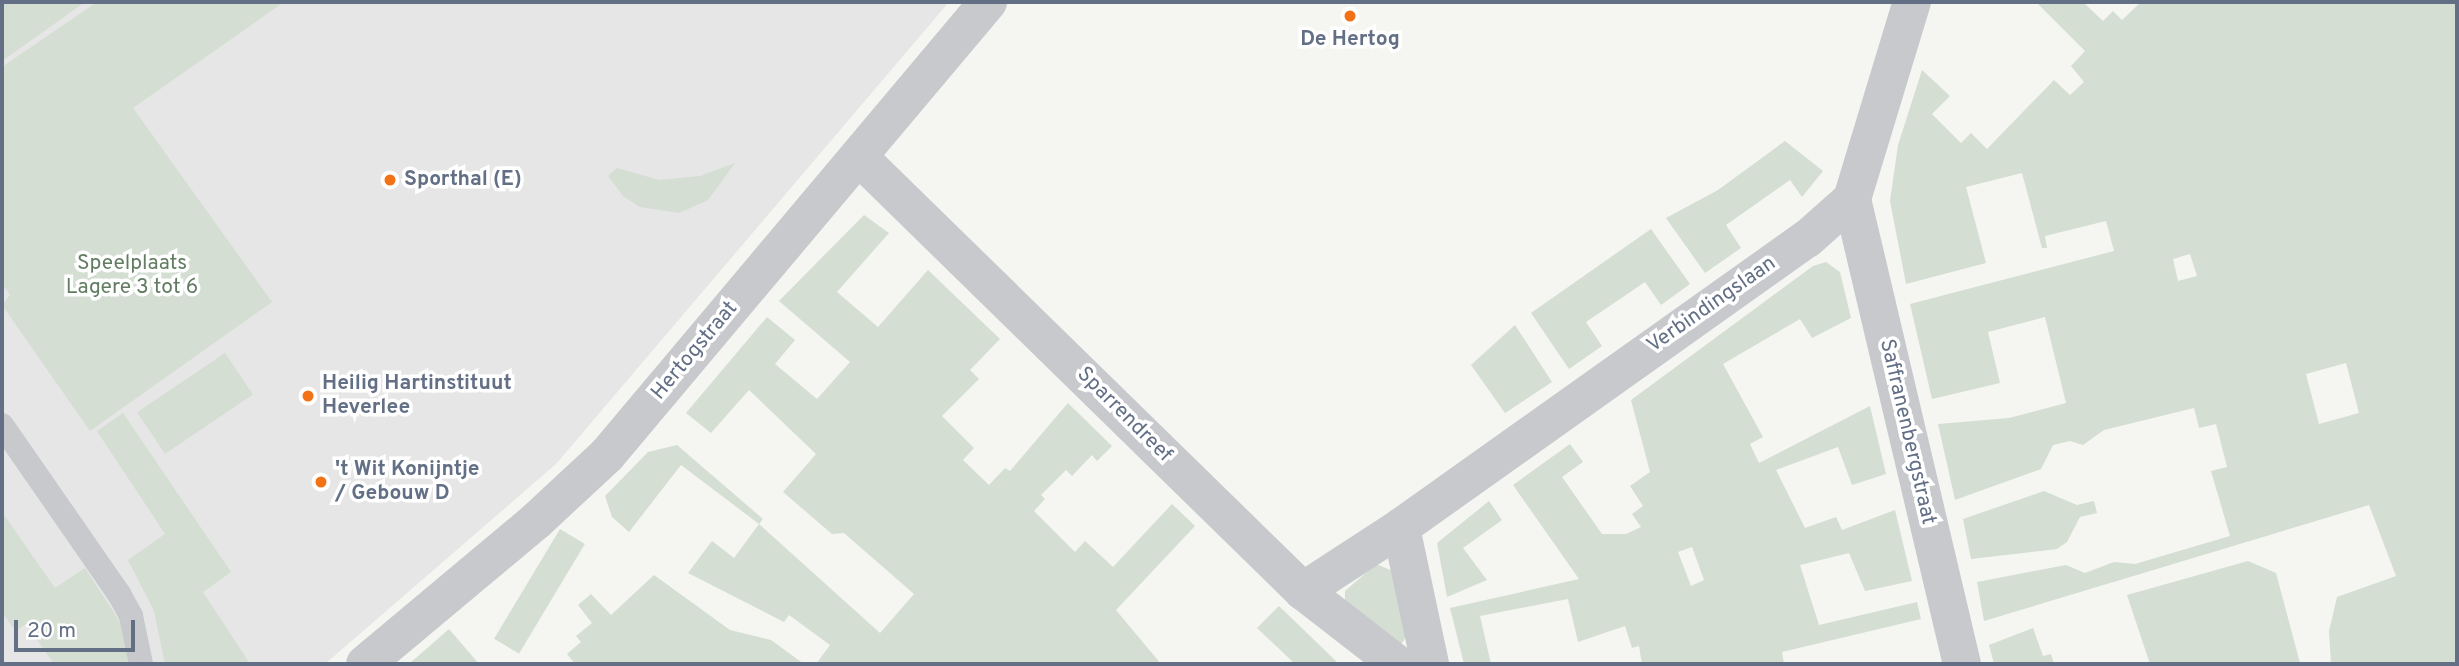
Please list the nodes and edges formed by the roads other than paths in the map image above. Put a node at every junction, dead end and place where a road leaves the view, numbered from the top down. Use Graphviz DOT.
graph roads {
  1 [pos="988,2"];
  2 [pos="1912,2"];
  3 [pos="859,157"];
  4 [pos="1852,199"];
  5 [pos="2,425"];
  6 [pos="1401,527"];
  7 [pos="1303,591"];
  8 [pos="141,664"];
  9 [pos="365,664"];
  10 [pos="1397,664"];
  11 [pos="1430,664"];
  12 [pos="1962,664"];
  1 -- 3 [label="street, Hertogstraat"];
  2 -- 4 [label="street"];
  3 -- 7 [label="street, Sparrendreef"];
  3 -- 9 [label="street, Hertogstraat"];
  4 -- 6 [label="street, Verbindingslaan"];
  4 -- 12 [label="street, Saffranenbergstraat"];
  5 -- 8 [label="lane"];
  6 -- 7 [label="street, Verbindingslaan"];
  6 -- 11 [label="street"];
  7 -- 10 [label="street, Sparrendreef"];
}
